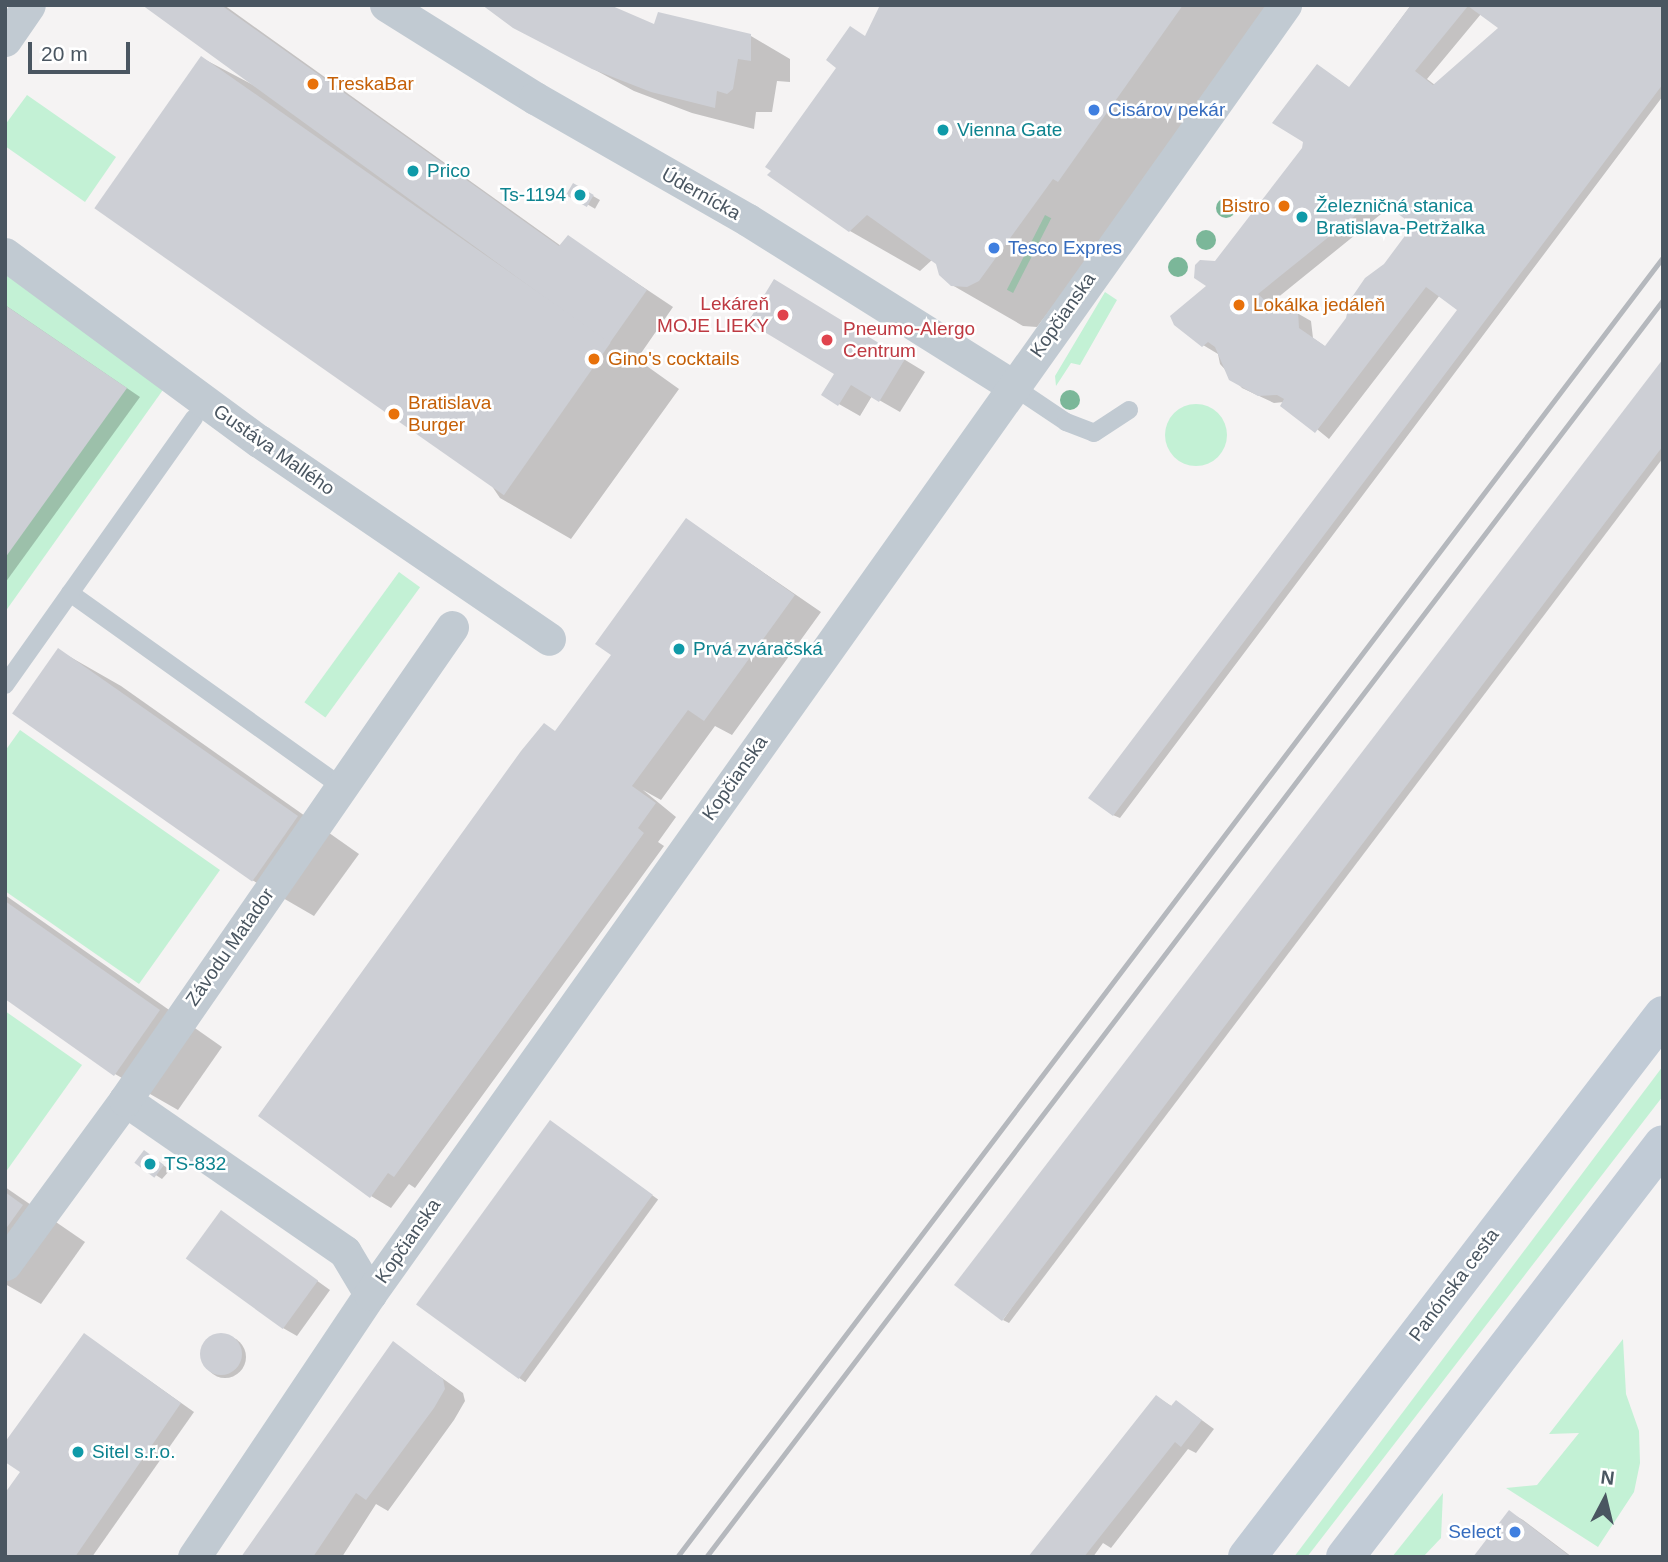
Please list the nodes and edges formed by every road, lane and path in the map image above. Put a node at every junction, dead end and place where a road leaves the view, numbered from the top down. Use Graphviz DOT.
graph roads {
  1 [pos="29,5"];
  2 [pos="386,5"];
  3 [pos="1285,5"];
  4 [pos="5,40"];
  5 [pos="5,254"];
  6 [pos="1014,387"];
  7 [pos="1129,410"];
  8 [pos="194,418"];
  9 [pos="70,593"];
  10 [pos="452,627"];
  11 [pos="548,639"];
  12 [pos="5,685"];
  13 [pos="341,786"];
  14 [pos="1663,1015"];
  15 [pos="125,1100"];
  16 [pos="1663,1144"];
  17 [pos="5,1264"];
  18 [pos="370,1294"];
  19 [pos="194,1557"];
  20 [pos="1247,1557"];
  21 [pos="1345,1557"];
  1 -- 4 [label="street"];
  2 -- 6 [label="street, Údernícka"];
  3 -- 6 [label="street, Kopčianska"];
  5 -- 11 [label="street, Gustáva Mallého"];
  6 -- 7 [label="lane"];
  6 -- 18 [label="street, Kopčianska"];
  8 -- 9 [label="lane"];
  9 -- 12 [label="lane"];
  9 -- 13 [label="lane"];
  10 -- 13 [label="street, Závodu Matador"];
  13 -- 15 [label="street, Závodu Matador"];
  14 -- 20 [label="main road, Panónska cesta"];
  15 -- 17 [label="street, Závodu Matador"];
  15 -- 18 [label="street"];
  16 -- 21 [label="main road"];
  18 -- 19 [label="street, Kopčianska"];
}
